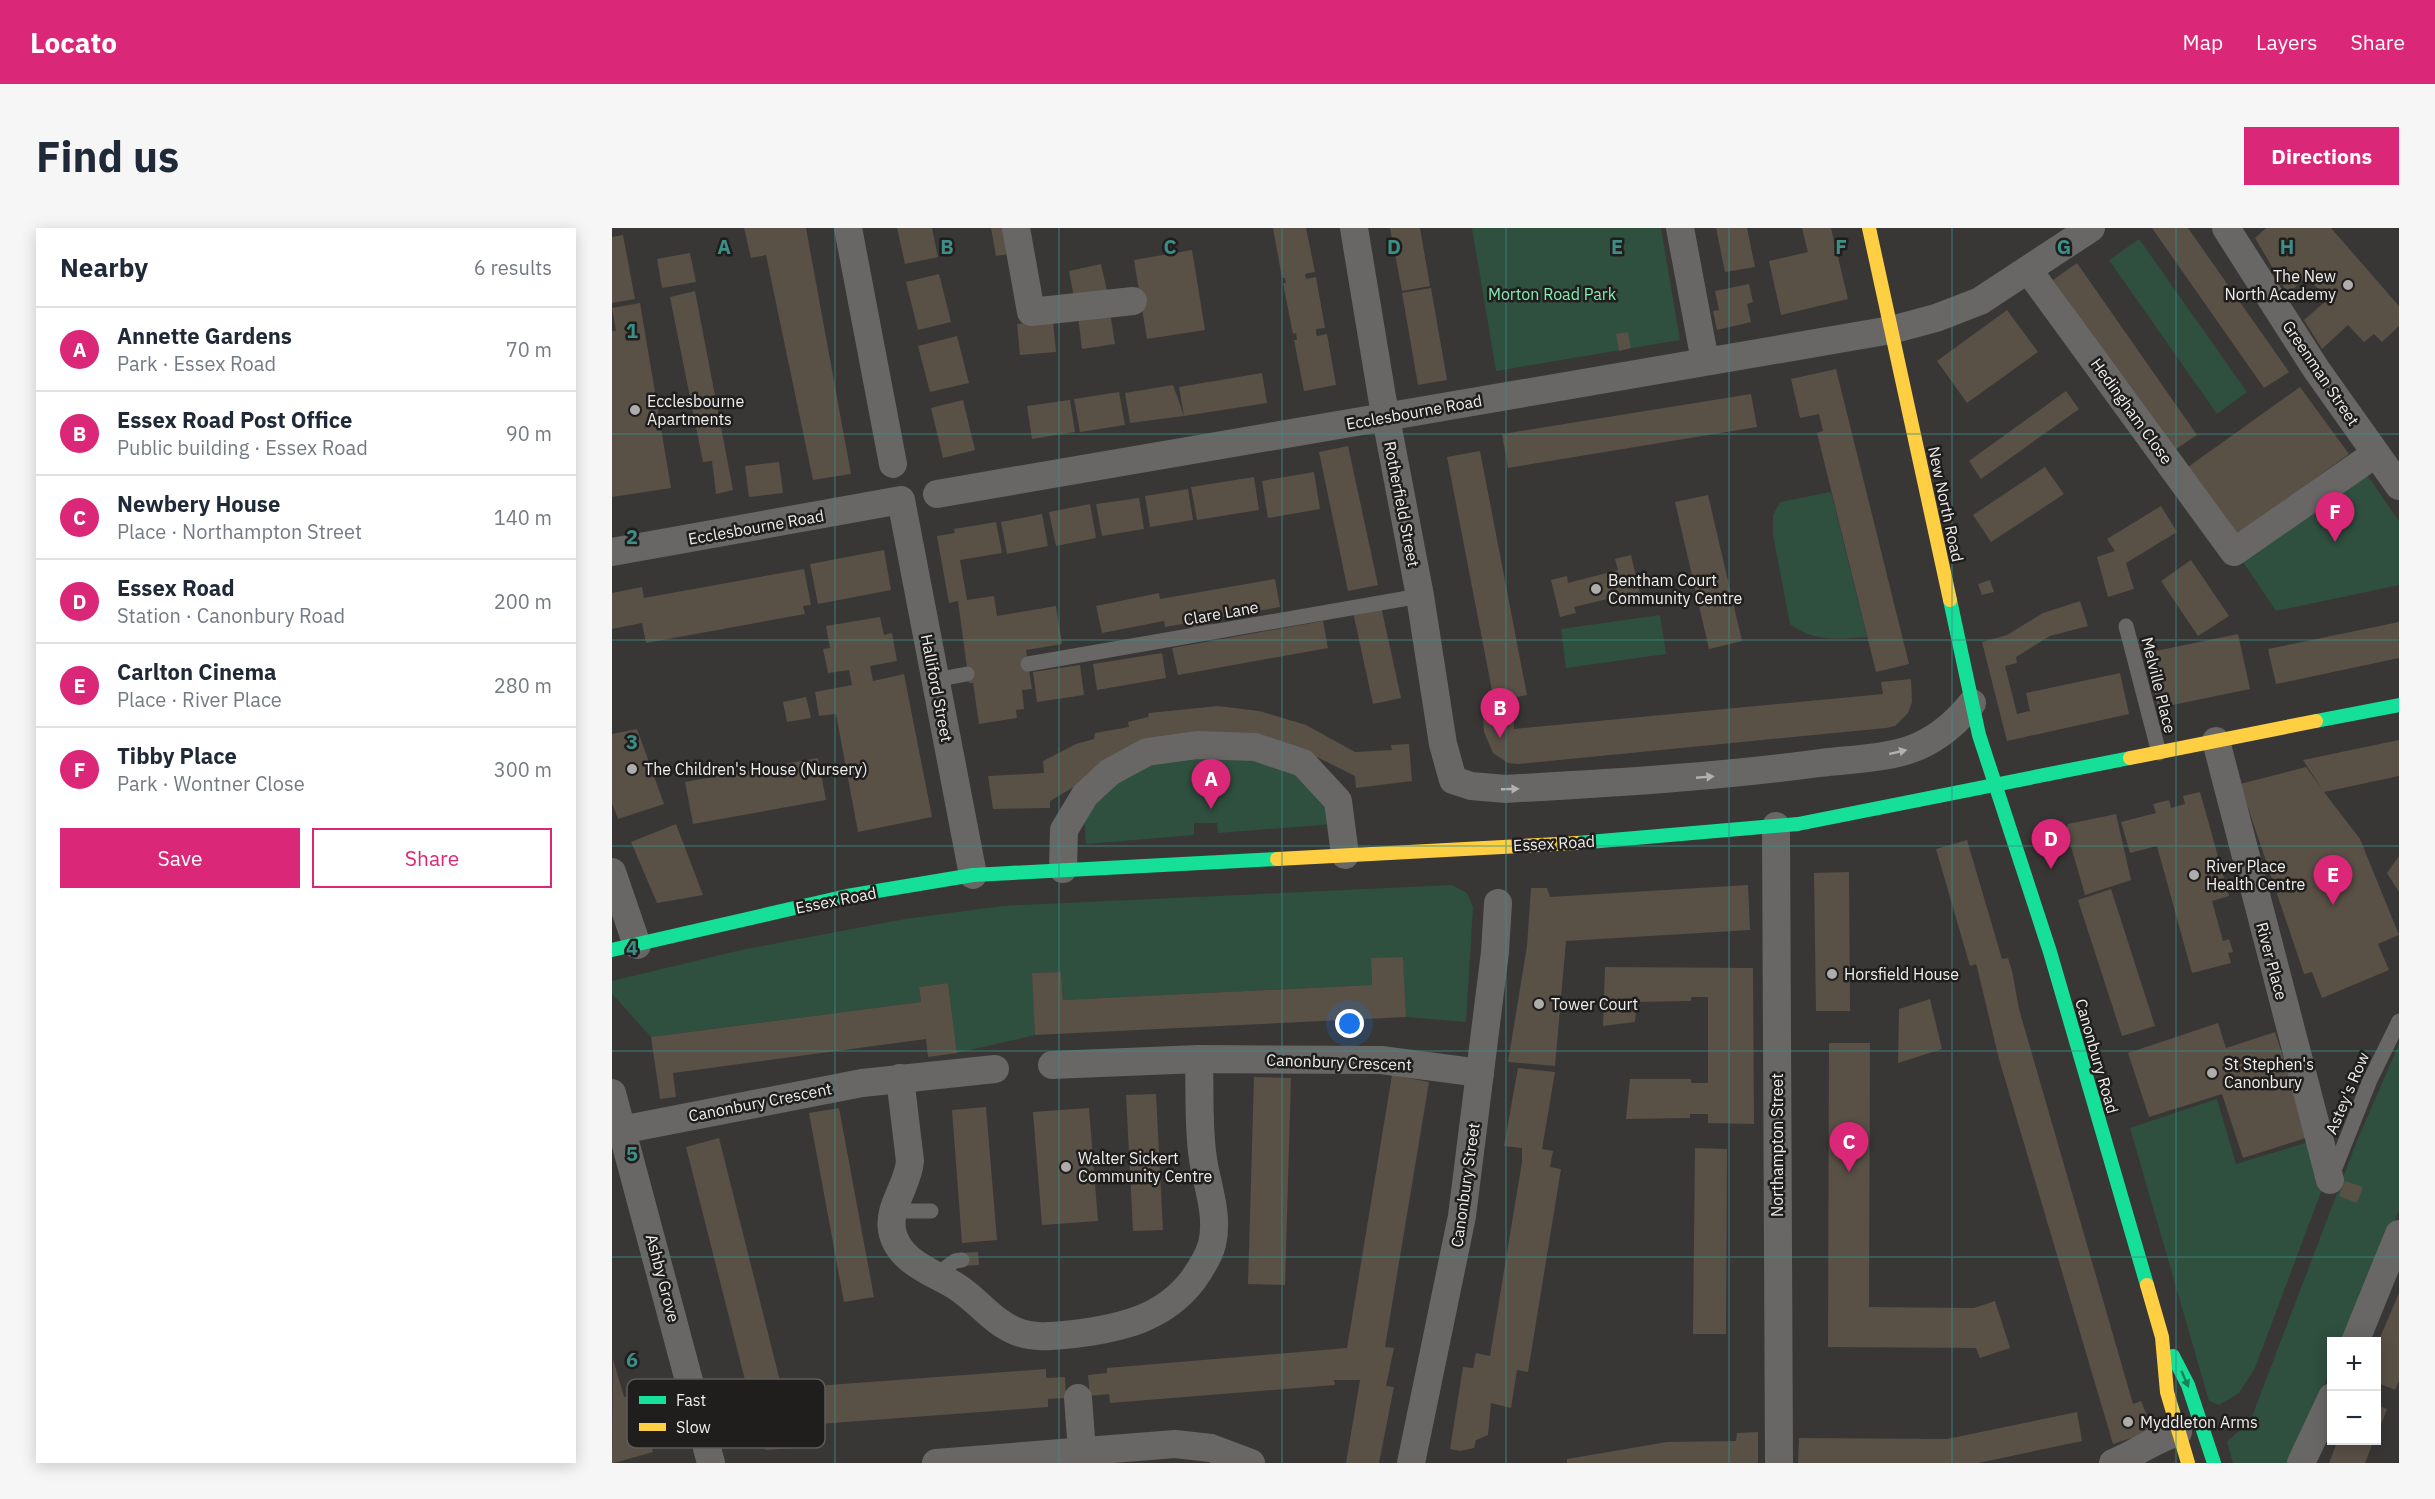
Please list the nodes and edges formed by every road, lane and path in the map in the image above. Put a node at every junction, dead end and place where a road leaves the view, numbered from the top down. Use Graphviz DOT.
graph roads {
  1 [pos="848,228"];
  2 [pos="1016,228"];
  3 [pos="1353,228"];
  4 [pos="1680,228"];
  5 [pos="1869,228"];
  6 [pos="2226,228"];
  7 [pos="2078,231"];
  8 [pos="2029,271"];
  9 [pos="1133,301"];
  10 [pos="1891,330"];
  11 [pos="1705,361"];
  12 [pos="1386,417"];
  13 [pos="2375,454"];
  14 [pos="893,464"];
  15 [pos="2399,486"];
  16 [pos="938,494"];
  17 [pos="901,500"];
  18 [pos="612,552"];
  19 [pos="1420,596"];
  20 [pos="2126,626"];
  21 [pos="1028,664"];
  22 [pos="967,674"];
  23 [pos="935,680"];
  24 [pos="1972,703"];
  25 [pos="2399,705"];
  26 [pos="2216,741"];
  27 [pos="2159,753"];
  28 [pos="1995,785"];
  29 [pos="1776,826"];
  30 [pos="1345,855"];
  31 [pos="1063,869"];
  32 [pos="612,872"];
  33 [pos="974,875"];
  34 [pos="1498,903"];
  35 [pos="625,947"];
  36 [pos="2399,1021"];
  37 [pos="1199,1059"];
  38 [pos="1052,1065"];
  39 [pos="995,1069"];
  40 [pos="1480,1073"];
  41 [pos="900,1078"];
  42 [pos="616,1116"];
  43 [pos="2330,1180"];
  44 [pos="893,1211"];
  45 [pos="931,1211"];
  46 [pos="2399,1234"];
  47 [pos="962,1260"];
  48 [pos="936,1275"];
  49 [pos="2162,1337"];
  50 [pos="2357,1337"];
  51 [pos="688,1379"];
  52 [pos="1078,1398"];
  53 [pos="2327,1406"];
  54 [pos="2178,1432"];
  55 [pos="707,1448"];
  56 [pos="1082,1457"];
  57 [pos="711,1463"];
  58 [pos="936,1463"];
  59 [pos="1251,1463"];
  60 [pos="1411,1463"];
  61 [pos="1779,1463"];
  62 [pos="2113,1463"];
  63 [pos="2188,1463"];
  64 [pos="2214,1463"];
  65 [pos="2301,1463"];
  1 -- 14 [label="street"];
  2 -- 9 [label="street"];
  3 -- 12 [label="street, Rotherfield Street"];
  4 -- 11 [label="street"];
  5 -- 10 [label="main road, New North Road"];
  6 -- 13 [label="street, Greenman Street"];
  7 -- 8 [label="street, Ecclesbourne Road"];
  8 -- 10 [label="street, Ecclesbourne Road"];
  8 -- 13 [label="street, Hedingham Close"];
  10 -- 11 [label="street, Ecclesbourne Road"];
  10 -- 24 [label="main road, New North Road"];
  11 -- 12 [label="street, Ecclesbourne Road"];
  12 -- 16 [label="street, Ecclesbourne Road"];
  12 -- 19 [label="street, Rotherfield Street"];
  13 -- 15 [label="street, Greenman Street"];
  17 -- 18 [label="street, Ecclesbourne Road"];
  17 -- 23 [label="street, Halliford Street"];
  19 -- 21 [label="lane, Clare Lane"];
  19 -- 24 [label="street, Rotherfield Street, one-way"];
  20 -- 27 [label="lane, Melville Place"];
  22 -- 23 [label="lane"];
  23 -- 33 [label="street, Halliford Street"];
  24 -- 28 [label="main road, New North Road"];
  25 -- 26 [label="main road, Essex Road"];
  26 -- 27 [label="main road, Essex Road"];
  26 -- 43 [label="street, River Place"];
  27 -- 28 [label="main road, Essex Road"];
  28 -- 29 [label="main road, Essex Road"];
  28 -- 49 [label="main road, Canonbury Road"];
  29 -- 30 [label="main road, Essex Road"];
  29 -- 61 [label="street, Northampton Street"];
  30 -- 31 [label="main road, Essex Road"];
  30 -- 31 [label="street"];
  31 -- 33 [label="main road, Essex Road"];
  32 -- 35 [label="street"];
  33 -- 35 [label="main road, Essex Road"];
  34 -- 40 [label="street, Canonbury Street"];
  36 -- 43 [label="lane, Astey's Row"];
  37 -- 38 [label="street, Canonbury Crescent"];
  37 -- 40 [label="street, Canonbury Crescent"];
  37 -- 48 [label="street"];
  39 -- 41 [label="street, Canonbury Crescent"];
  40 -- 60 [label="street, Canonbury Street"];
  41 -- 42 [label="street, Canonbury Crescent"];
  41 -- 44 [label="street"];
  42 -- 51 [label="street, Ashby Grove"];
  44 -- 45 [label="lane"];
  44 -- 48 [label="street"];
  46 -- 50 [label="street"];
  47 -- 48 [label="lane"];
  49 -- 54 [label="main road, Canonbury Road"];
  49 -- 64 [label="main road, Canonbury Road, one-way"];
  52 -- 56 [label="street"];
  53 -- 65 [label="street"];
  54 -- 62 [label="street"];
  54 -- 63 [label="main road, Canonbury Road"];
  55 -- 57 [label="street, Ashby Grove"];
  56 -- 58 [label="street"];
  56 -- 59 [label="street"];
}
